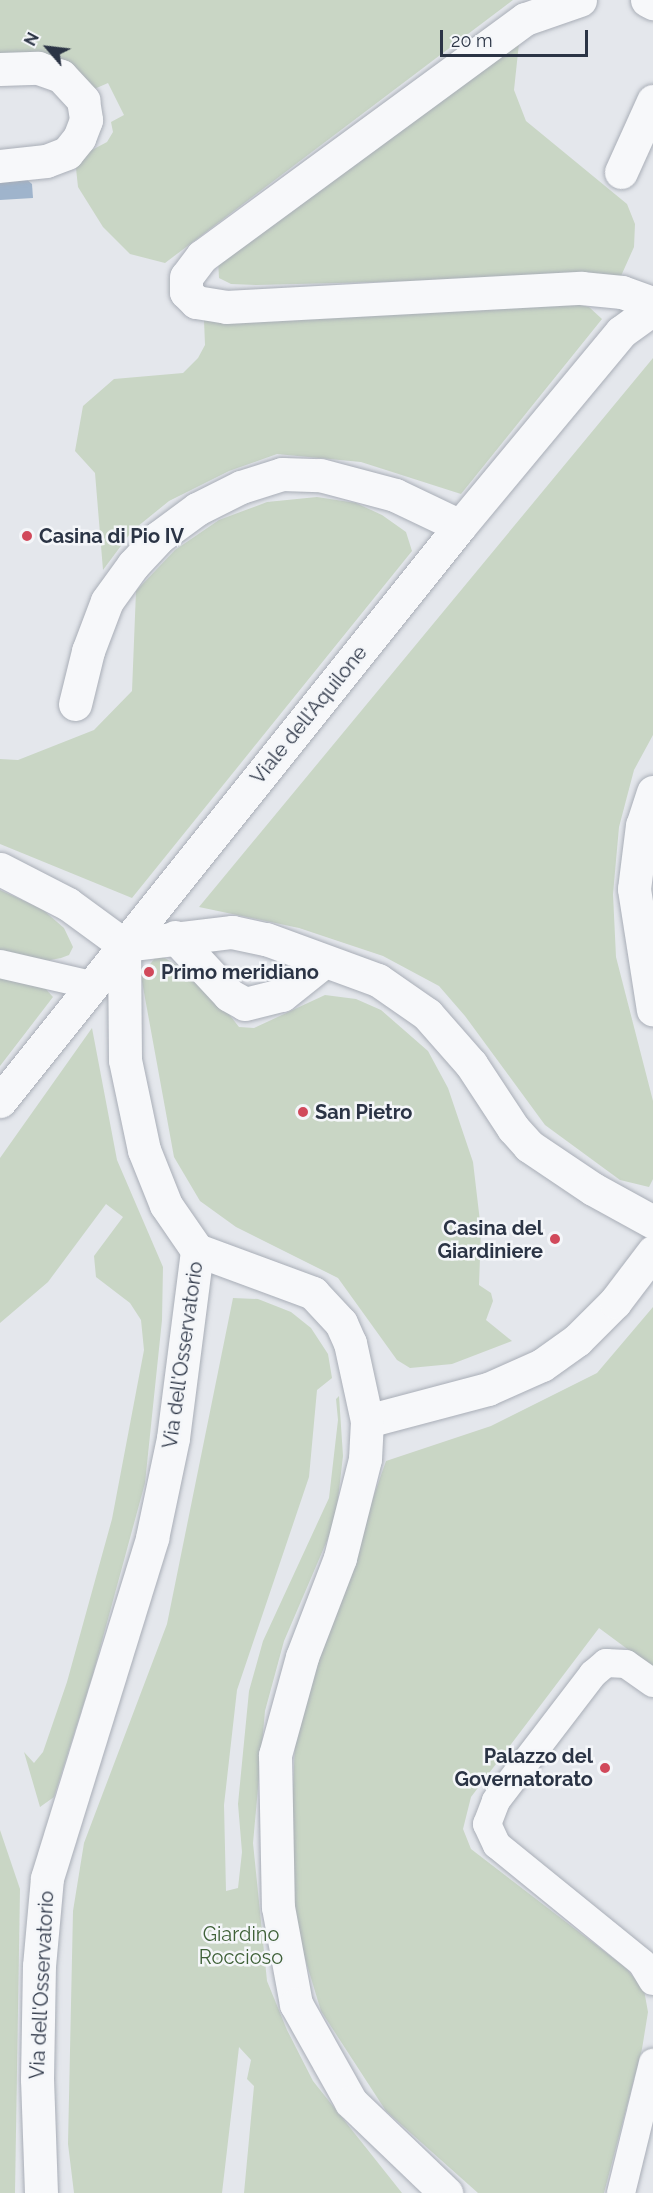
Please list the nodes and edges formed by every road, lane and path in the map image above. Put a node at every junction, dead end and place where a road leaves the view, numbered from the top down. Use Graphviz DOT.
graph roads {
  1 [pos="580,0"];
  2 [pos="646,0"];
  3 [pos="653,3"];
  4 [pos="0,69"];
  5 [pos="653,102"];
  6 [pos="0,166"];
  7 [pos="621,172"];
  8 [pos="653,303"];
  9 [pos="653,309"];
  10 [pos="460,526"];
  11 [pos="75,704"];
  12 [pos="653,792"];
  13 [pos="0,869"];
  14 [pos="175,937"];
  15 [pos="124,945"];
  16 [pos="323,962"];
  17 [pos="0,964"];
  18 [pos="91,985"];
  19 [pos="653,1010"];
  20 [pos="0,1101"];
  21 [pos="653,1222"];
  22 [pos="197,1250"];
  23 [pos="653,1252"];
  24 [pos="367,1421"];
  25 [pos="653,1683"];
  26 [pos="653,1981"];
  27 [pos="653,2063"];
  28 [pos="42,2193"];
  29 [pos="446,2193"];
  30 [pos="621,2193"];
  1 -- 8 [label="street"];
  2 -- 3 [label="street"];
  4 -- 6 [label="street"];
  5 -- 7 [label="street"];
  9 -- 10 [label="street, Viale dell'Aquilone"];
  10 -- 11 [label="street"];
  10 -- 15 [label="street, Viale dell'Aquilone"];
  12 -- 19 [label="street"];
  13 -- 15 [label="street"];
  14 -- 15 [label="street"];
  14 -- 16 [label="street"];
  14 -- 16 [label="street"];
  15 -- 18 [label="street, Viale dell'Aquilone"];
  15 -- 22 [label="street"];
  16 -- 21 [label="street"];
  17 -- 18 [label="lane"];
  18 -- 20 [label="street, Viale dell'Aquilone"];
  22 -- 24 [label="street, Via dell'Osservatorio"];
  22 -- 28 [label="street, Via dell'Osservatorio"];
  23 -- 24 [label="street"];
  24 -- 29 [label="street, Via dell'Osservatorio"];
  25 -- 26 [label="lane"];
  27 -- 30 [label="lane"];
}
